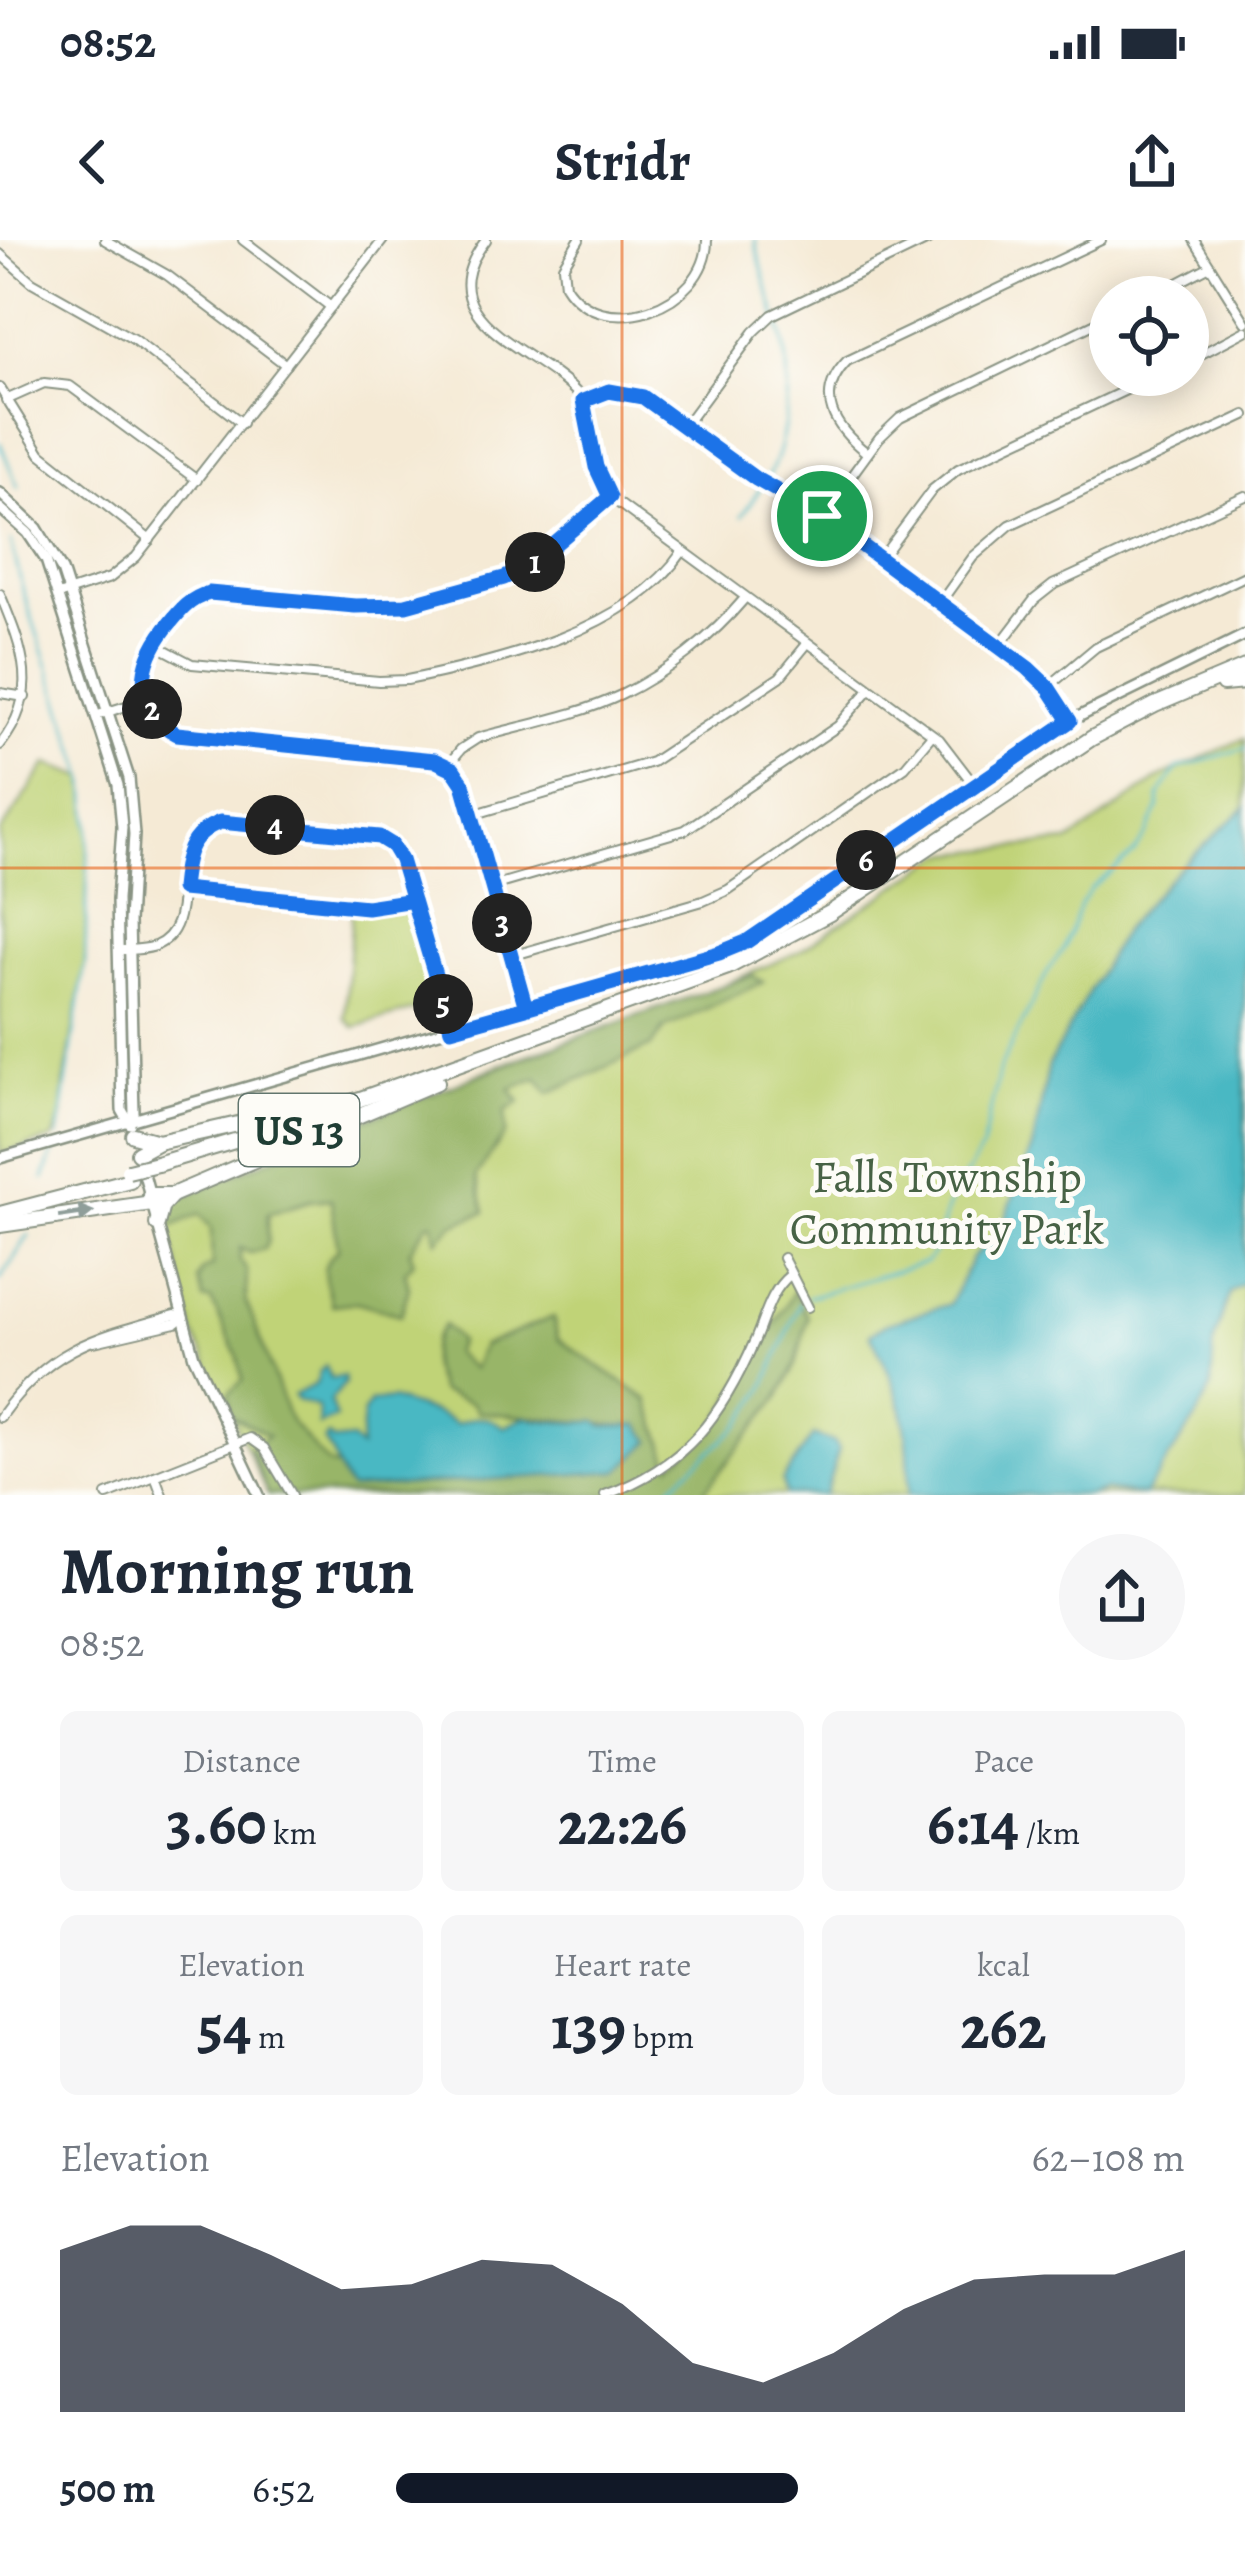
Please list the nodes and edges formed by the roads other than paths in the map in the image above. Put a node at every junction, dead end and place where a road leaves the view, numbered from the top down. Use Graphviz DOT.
graph roads {
  1 [pos="106,240"];
  2 [pos="243,240"];
  3 [pos="383,240"];
  4 [pos="486,240"];
  5 [pos="579,240"];
  6 [pos="707,240"];
  7 [pos="928,240"];
  8 [pos="1101,240"];
  9 [pos="1194,240"];
  10 [pos="0,254"];
  11 [pos="1210,266"];
  12 [pos="1191,276"];
  13 [pos="331,307"];
  14 [pos="1089,326"];
  15 [pos="1245,327"];
  16 [pos="1209,348"];
  17 [pos="286,365"];
  18 [pos="0,388"];
  19 [pos="1113,396"];
  20 [pos="6,400"];
  21 [pos="583,401"];
  22 [pos="1245,415"];
  23 [pos="242,423"];
  24 [pos="685,427"];
  25 [pos="867,453"];
  26 [pos="197,481"];
  27 [pos="0,493"];
  28 [pos="1245,496"];
  29 [pos="610,497"];
  30 [pos="0,508"];
  31 [pos="822,516"];
  32 [pos="150,540"];
  33 [pos="682,552"];
  34 [pos="880,560"];
  35 [pos="1245,576"];
  36 [pos="64,593"];
  37 [pos="0,594"];
  38 [pos="745,598"];
  39 [pos="940,603"];
  40 [pos="1245,635"];
  41 [pos="154,644"];
  42 [pos="807,644"];
  43 [pos="999,646"];
  44 [pos="1245,671"];
  45 [pos="1048,687"];
  46 [pos="870,689"];
  47 [pos="0,693"];
  48 [pos="25,698"];
  49 [pos="148,699"];
  50 [pos="104,713"];
  51 [pos="1070,721"];
  52 [pos="932,735"];
  53 [pos="0,745"];
  54 [pos="448,766"];
  55 [pos="975,786"];
  56 [pos="472,815"];
  57 [pos="492,886"];
  58 [pos="182,889"];
  59 [pos="413,900"];
  60 [pos="124,950"];
  61 [pos="512,956"];
  62 [pos="526,1008"];
  63 [pos="451,1029"];
  64 [pos="437,1082"];
  65 [pos="389,1090"];
  66 [pos="132,1128"];
  67 [pos="158,1142"];
  68 [pos="138,1153"];
  69 [pos="0,1158"];
  70 [pos="158,1168"];
  71 [pos="172,1195"];
  72 [pos="151,1199"];
  73 [pos="0,1210"];
  74 [pos="157,1224"];
  75 [pos="0,1225"];
  76 [pos="783,1258"];
  77 [pos="790,1275"];
  78 [pos="808,1307"];
  79 [pos="182,1317"];
  80 [pos="0,1417"];
  81 [pos="235,1444"];
  82 [pos="155,1476"];
  83 [pos="107,1495"];
  84 [pos="162,1495"];
  85 [pos="260,1495"];
  86 [pos="292,1495"];
  87 [pos="605,1495"];
  1 -- 17 [label="street"];
  2 -- 13 [label="street"];
  3 -- 13 [label="street"];
  4 -- 21 [label="street"];
  5 -- 6 [label="street"];
  7 -- 24 [label="street"];
  8 -- 25 [label="street"];
  9 -- 11 [label="street"];
  10 -- 23 [label="street"];
  11 -- 12 [label="street"];
  11 -- 15 [label="street"];
  13 -- 17 [label="street"];
  14 -- 25 [label="street"];
  15 -- 16 [label="street"];
  17 -- 23 [label="street"];
  18 -- 20 [label="street"];
  19 -- 34 [label="street"];
  20 -- 26 [label="street"];
  20 -- 32 [label="street"];
  21 -- 24 [label="street"];
  21 -- 29 [label="street"];
  22 -- 39 [label="street"];
  23 -- 26 [label="street"];
  24 -- 31 [label="street"];
  25 -- 31 [label="street"];
  26 -- 32 [label="street"];
  27 -- 36 [label="main road"];
  28 -- 43 [label="street"];
  29 -- 33 [label="street"];
  29 -- 41 [label="street"];
  30 -- 36 [label="main road"];
  31 -- 34 [label="street"];
  32 -- 36 [label="street"];
  33 -- 38 [label="street"];
  33 -- 41 [label="street"];
  34 -- 39 [label="street"];
  35 -- 45 [label="street"];
  36 -- 50 [label="main road"];
  37 -- 48 [label="street"];
  38 -- 42 [label="street"];
  38 -- 54 [label="street"];
  39 -- 43 [label="street"];
  40 -- 51 [label="main road"];
  41 -- 49 [label="street"];
  42 -- 46 [label="street"];
  42 -- 56 [label="street"];
  43 -- 45 [label="street"];
  44 -- 64 [label="highway, US 13"];
  44 -- 65 [label="highway, US 13"];
  45 -- 51 [label="street"];
  46 -- 52 [label="street"];
  46 -- 57 [label="street"];
  47 -- 48 [label="street"];
  48 -- 53 [label="street"];
  49 -- 50 [label="street"];
  49 -- 54 [label="street"];
  50 -- 60 [label="main road"];
  51 -- 55 [label="main road"];
  52 -- 55 [label="street"];
  52 -- 61 [label="street"];
  54 -- 56 [label="street"];
  55 -- 62 [label="main road"];
  56 -- 57 [label="street"];
  57 -- 61 [label="street"];
  58 -- 59 [label="street"];
  58 -- 59 [label="street"];
  58 -- 60 [label="street"];
  59 -- 63 [label="street"];
  60 -- 66 [label="main road"];
  61 -- 62 [label="street"];
  62 -- 63 [label="main road"];
  63 -- 66 [label="main road"];
  64 -- 70 [label="highway, US 13"];
  64 -- 71 [label="highway"];
  65 -- 67 [label="highway"];
  65 -- 70 [label="highway, US 13"];
  66 -- 67 [label="highway"];
  66 -- 68 [label="main road"];
  66 -- 69 [label="main road"];
  67 -- 68 [label="highway"];
  68 -- 72 [label="main road"];
  70 -- 73 [label="highway, US 13, bridge"];
  71 -- 72 [label="highway"];
  71 -- 74 [label="highway"];
  72 -- 74 [label="main road"];
  75 -- 72 [label="highway, one-way"];
  74 -- 79 [label="main road"];
  76 -- 77 [label="street"];
  77 -- 78 [label="street"];
  77 -- 87 [label="street"];
  79 -- 80 [label="street"];
  79 -- 81 [label="main road"];
  81 -- 82 [label="street"];
  81 -- 85 [label="main road"];
  81 -- 86 [label="street"];
  82 -- 83 [label="street"];
  82 -- 84 [label="street"];
}
